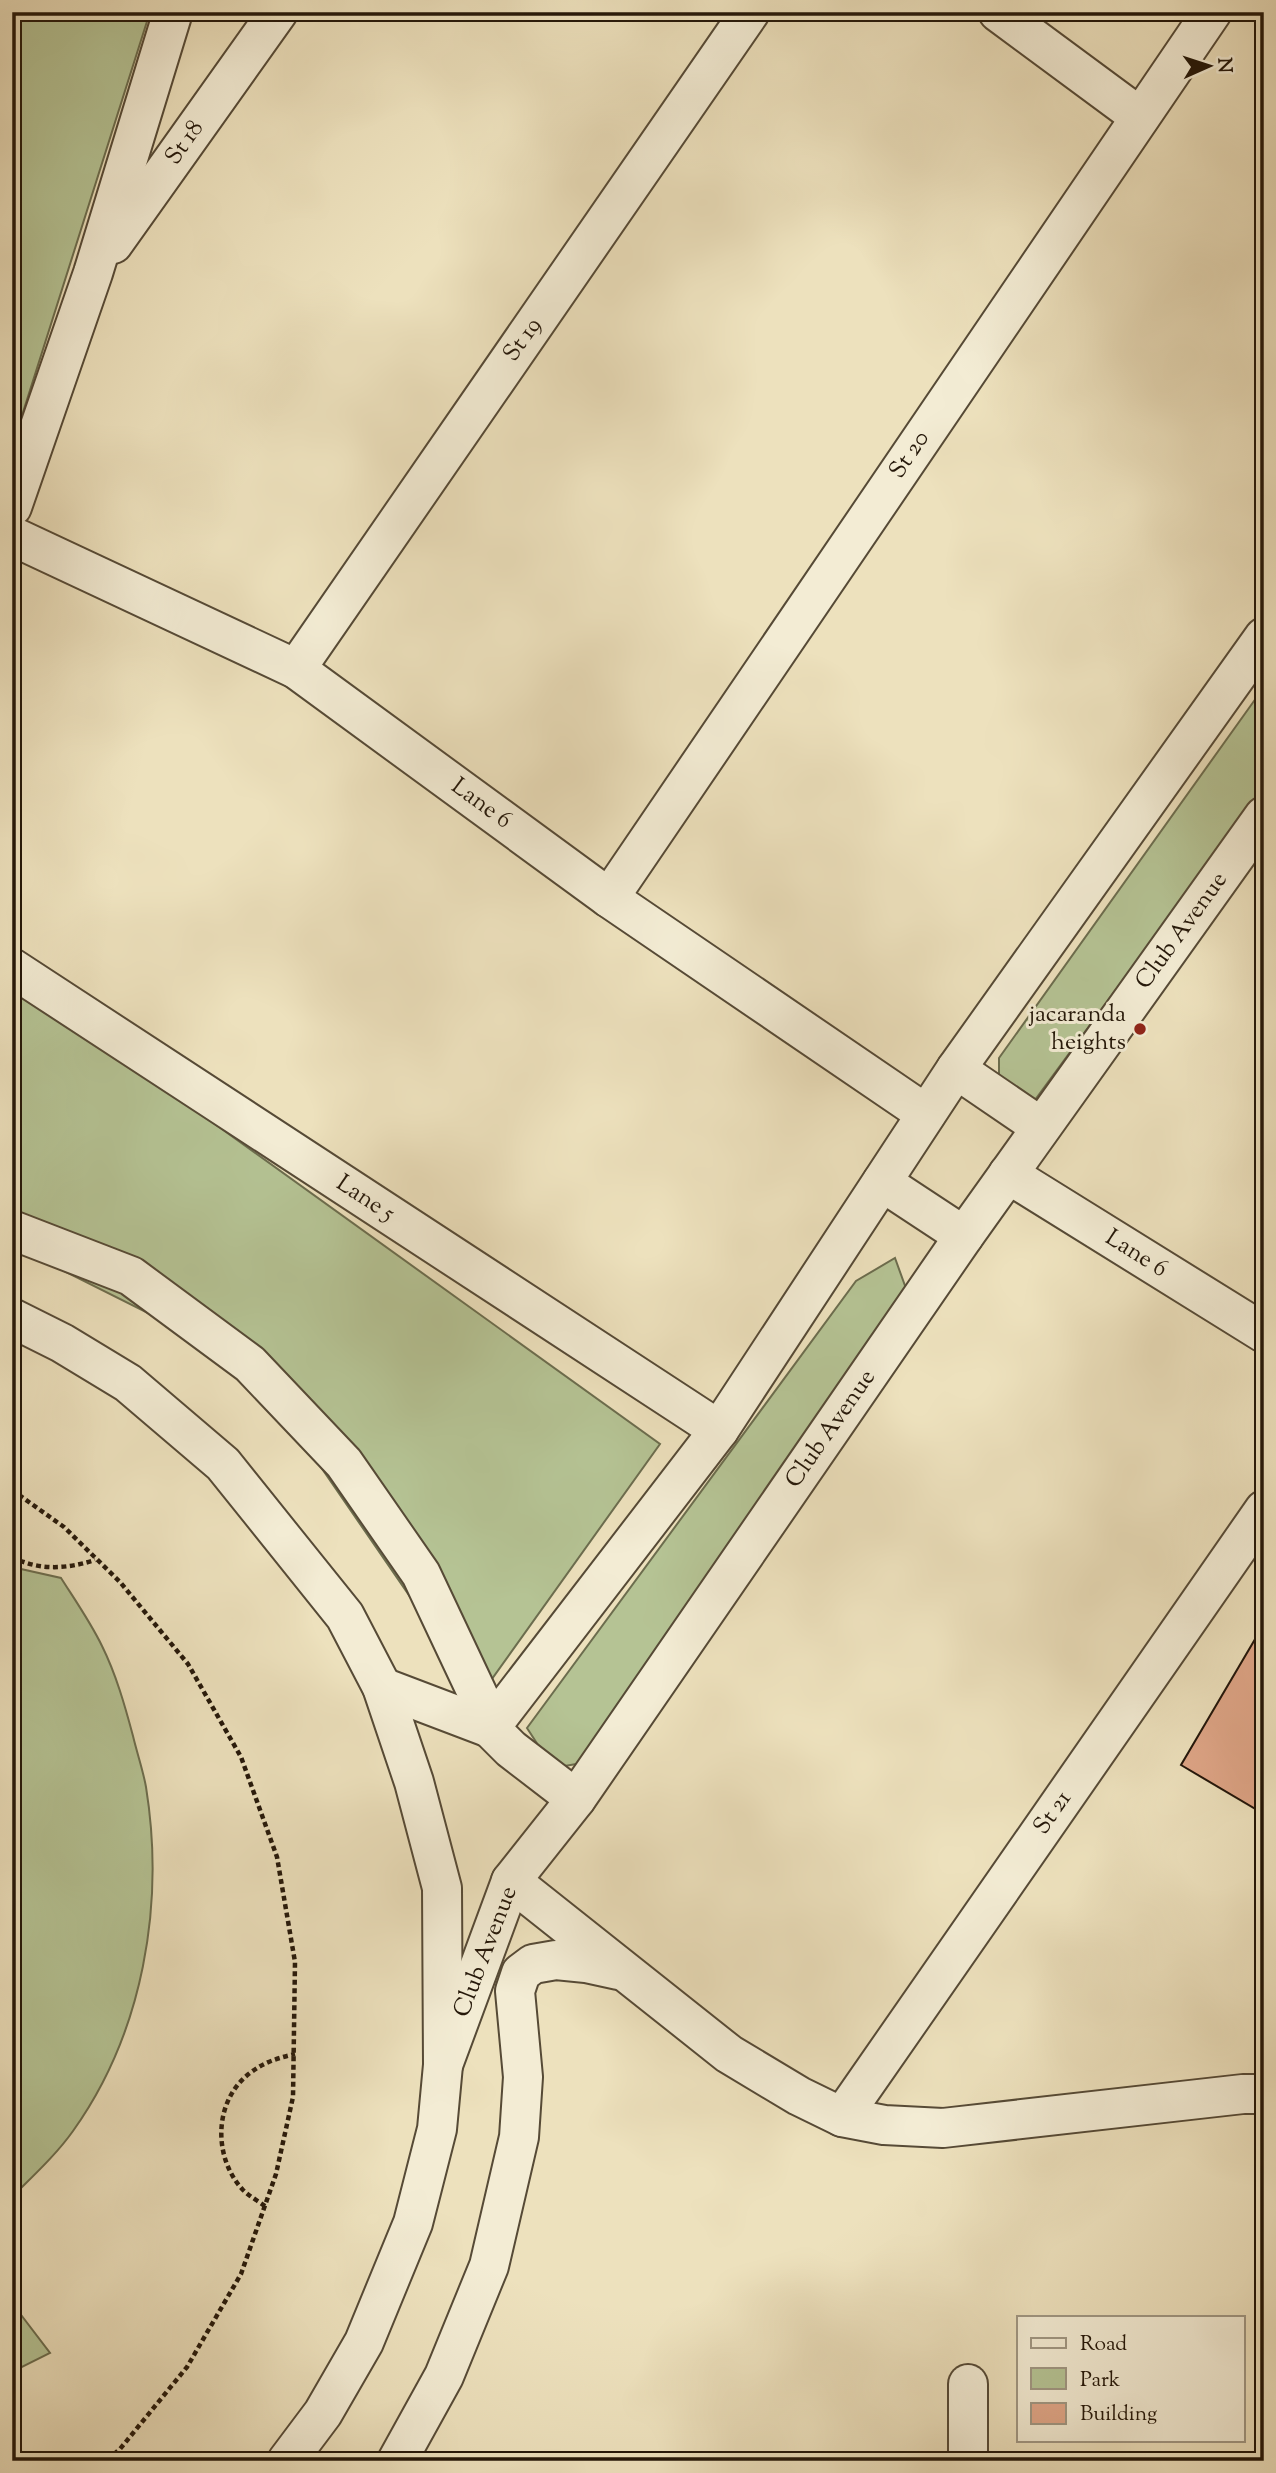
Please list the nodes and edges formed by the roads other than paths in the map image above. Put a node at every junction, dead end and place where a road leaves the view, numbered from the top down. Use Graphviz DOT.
graph roads {
  1 [pos="173,12"];
  2 [pos="278,12"];
  3 [pos="750,12"];
  4 [pos="998,12"];
  5 [pos="1212,12"];
  6 [pos="1140,117"];
  7 [pos="93,273"];
  8 [pos="12,507"];
  9 [pos="12,537"];
  10 [pos="1264,637"];
  11 [pos="296,669"];
  12 [pos="1264,816"];
  13 [pos="609,898"];
  14 [pos="12,968"];
  15 [pos="956,1069"];
  16 [pos="926,1114"];
  17 [pos="1041,1127"];
  18 [pos="1008,1174"];
  19 [pos="881,1182"];
  20 [pos="12,1230"];
  21 [pos="964,1236"];
  22 [pos="12,1318"];
  23 [pos="1264,1333"];
  24 [pos="719,1430"];
  25 [pos="1264,1510"];
  26 [pos="382,1687"];
  27 [pos="490,1728"];
  28 [pos="576,1799"];
  29 [pos="511,1881"];
  30 [pos="624,1972"];
  31 [pos="521,1973"];
  32 [pos="443,2064"];
  33 [pos="1264,2094"];
  34 [pos="842,2117"];
  35 [pos="968,2384"];
  36 [pos="287,2461"];
  37 [pos="397,2461"];
  38 [pos="968,2461"];
  1 -- 7 [label="street"];
  2 -- 7 [label="street, St 18"];
  3 -- 11 [label="street, St 19"];
  4 -- 6 [label="street"];
  5 -- 6 [label="street, St 20"];
  6 -- 13 [label="street, St 20"];
  7 -- 8 [label="street"];
  9 -- 11 [label="street, Lane 6"];
  10 -- 15 [label="street"];
  11 -- 13 [label="street, Lane 6"];
  12 -- 17 [label="street, Club Avenue"];
  13 -- 16 [label="street, Lane 6"];
  14 -- 24 [label="street, Lane 5"];
  15 -- 16 [label="street"];
  15 -- 17 [label="street"];
  16 -- 19 [label="street"];
  17 -- 18 [label="street, Club Avenue"];
  18 -- 21 [label="street, Club Avenue"];
  18 -- 23 [label="street, Lane 6"];
  19 -- 21 [label="street"];
  19 -- 24 [label="street"];
  20 -- 27 [label="street"];
  21 -- 28 [label="street, Club Avenue"];
  22 -- 26 [label="street"];
  24 -- 27 [label="street"];
  25 -- 34 [label="street, St 21"];
  26 -- 27 [label="street"];
  26 -- 32 [label="street"];
  27 -- 28 [label="street"];
  28 -- 29 [label="street, Club Avenue"];
  29 -- 30 [label="street"];
  29 -- 32 [label="street, Club Avenue"];
  30 -- 31 [label="street"];
  30 -- 34 [label="street"];
  31 -- 32 [label="street"];
  31 -- 37 [label="street"];
  32 -- 36 [label="street"];
  33 -- 34 [label="street"];
  35 -- 38 [label="street"];
}
